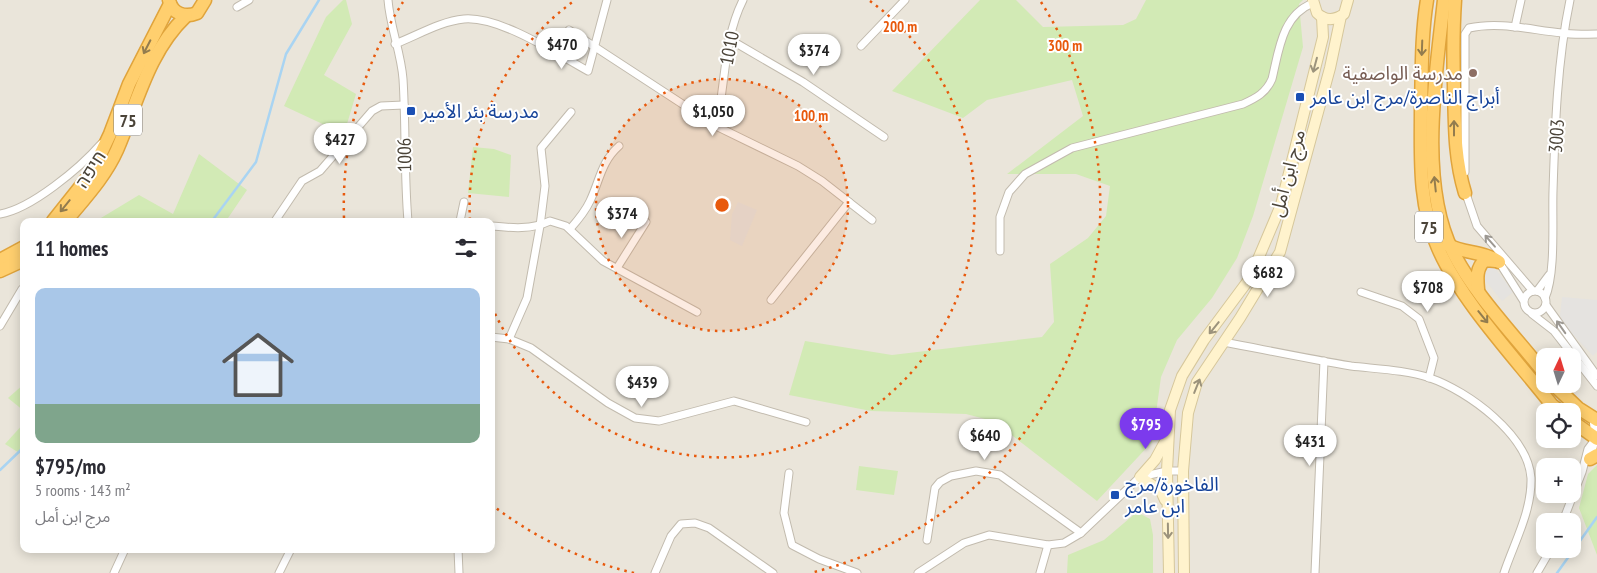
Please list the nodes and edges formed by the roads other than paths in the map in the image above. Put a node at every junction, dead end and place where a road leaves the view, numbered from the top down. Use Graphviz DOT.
graph roads {
  1 [pos="205,0"];
  2 [pos="249,0"];
  3 [pos="388,0"];
  4 [pos="607,0"];
  5 [pos="743,0"];
  6 [pos="905,0"];
  7 [pos="1348,0"];
  8 [pos="1427,0"];
  9 [pos="1444,0"];
  10 [pos="1455,0"];
  11 [pos="1521,0"];
  12 [pos="1570,0"];
  13 [pos="170,2"];
  14 [pos="1313,2"];
  15 [pos="237,7"];
  16 [pos="186,16"];
  17 [pos="1341,16"];
  18 [pos="1322,17"];
  19 [pos="1515,27"];
  20 [pos="569,30"];
  21 [pos="1563,34"];
  22 [pos="1597,34"];
  23 [pos="729,39"];
  24 [pos="395,44"];
  25 [pos="861,46"];
  26 [pos="596,47"];
  27 [pos="404,105"];
  28 [pos="571,112"];
  29 [pos="716,126"];
  30 [pos="110,134"];
  31 [pos="884,137"];
  32 [pos="619,146"];
  33 [pos="76,167"];
  34 [pos="92,172"];
  35 [pos="1465,193"];
  36 [pos="464,202"];
  37 [pos="849,202"];
  38 [pos="0,214"];
  39 [pos="55,218"];
  40 [pos="69,218"];
  41 [pos="276,218"];
  42 [pos="408,218"];
  43 [pos="461,218"];
  44 [pos="872,220"];
  45 [pos="646,222"];
  46 [pos="1428,224"];
  47 [pos="495,226"];
  48 [pos="540,226"];
  49 [pos="570,229"];
  50 [pos="1450,246"];
  51 [pos="20,249"];
  52 [pos="1000,251"];
  53 [pos="0,260"];
  54 [pos="20,262"];
  55 [pos="1499,262"];
  56 [pos="617,268"];
  57 [pos="0,271"];
  58 [pos="1550,273"];
  59 [pos="1478,289"];
  60 [pos="1535,291"];
  61 [pos="20,292"];
  62 [pos="1361,292"];
  63 [pos="771,300"];
  64 [pos="1523,300"];
  65 [pos="1545,301"];
  66 [pos="697,312"];
  67 [pos="1532,314"];
  68 [pos="0,326"];
  69 [pos="495,337"];
  70 [pos="509,339"];
  71 [pos="1224,342"];
  72 [pos="1324,362"];
  73 [pos="1536,363"];
  74 [pos="1597,376"];
  75 [pos="1429,378"];
  76 [pos="1597,386"];
  77 [pos="1562,393"];
  78 [pos="1551,403"];
  79 [pos="1595,419"];
  80 [pos="806,422"];
  81 [pos="1581,428"];
  82 [pos="1168,434"];
  83 [pos="1596,438"];
  84 [pos="1594,457"];
  85 [pos="1167,471"];
  86 [pos="1183,471"];
  87 [pos="789,472"];
  88 [pos="1582,472"];
  89 [pos="1140,477"];
  90 [pos="1167,504"];
  91 [pos="1566,513"];
  92 [pos="1081,533"];
  93 [pos="927,540"];
  94 [pos="1048,546"];
  95 [pos="123,553"];
  96 [pos="289,553"];
  97 [pos="458,553"];
  98 [pos="1546,558"];
  99 [pos="114,573"];
  100 [pos="279,573"];
  101 [pos="459,573"];
  102 [pos="655,573"];
  103 [pos="773,573"];
  104 [pos="857,573"];
  105 [pos="918,573"];
  106 [pos="1040,573"];
  107 [pos="1168,573"];
  108 [pos="1184,573"];
  109 [pos="1316,573"];
  110 [pos="1504,573"];
  111 [pos="1537,573"];
  1 -- 16 [label="highway, 75"];
  2 -- 15 [label="street"];
  3 -- 24 [label="street, 1006"];
  4 -- 26 [label="street"];
  5 -- 23 [label="street, 1010"];
  6 -- 25 [label="street"];
  7 -- 17 [label="street, مرج ابن أمل"];
  8 -- 46 [label="highway, 75, one-way"];
  50 -- 9 [label="highway, 75, one-way"];
  35 -- 10 [label="highway, one-way"];
  11 -- 19 [label="street"];
  12 -- 21 [label="street, 3003"];
  13 -- 16 [label="highway"];
  13 -- 30 [label="highway, חיפה, one-way"];
  14 -- 18 [label="street"];
  14 -- 52 [label="street"];
  16 -- 40 [label="highway, חיפה / 75"];
  17 -- 18 [label="street"];
  17 -- 71 [label="street, مرج ابن أمل"];
  18 -- 82 [label="street, مرج ابن أمل, one-way"];
  19 -- 21 [label="street"];
  19 -- 35 [label="street"];
  20 -- 26 [label="street"];
  21 -- 22 [label="street"];
  21 -- 58 [label="street, 3003"];
  23 -- 29 [label="street, 1010"];
  23 -- 31 [label="street"];
  24 -- 26 [label="street"];
  24 -- 27 [label="street, 1006"];
  26 -- 29 [label="street"];
  27 -- 41 [label="street"];
  27 -- 42 [label="street, 1006"];
  28 -- 48 [label="street"];
  29 -- 37 [label="street"];
  30 -- 33 [label="street"];
  30 -- 34 [label="highway, חיפה"];
  32 -- 49 [label="street"];
  33 -- 34 [label="street"];
  33 -- 38 [label="street"];
  34 -- 39 [label="highway, חיפה, one-way"];
  60 -- 35 [label="street, one-way"];
  36 -- 43 [label="street"];
  37 -- 44 [label="street"];
  37 -- 63 [label="street"];
  45 -- 56 [label="street"];
  46 -- 50 [label="highway"];
  46 -- 78 [label="highway, 75, one-way"];
  47 -- 48 [label="street"];
  48 -- 49 [label="street"];
  48 -- 70 [label="street"];
  49 -- 56 [label="street"];
  50 -- 55 [label="highway"];
  50 -- 59 [label="highway, 75"];
  51 -- 53 [label="highway"];
  54 -- 57 [label="highway"];
  55 -- 59 [label="highway"];
  55 -- 64 [label="street"];
  56 -- 66 [label="street"];
  58 -- 60 [label="street"];
  58 -- 65 [label="street, 3003"];
  59 -- 73 [label="highway, 75"];
  60 -- 64 [label="street"];
  60 -- 65 [label="street"];
  61 -- 68 [label="street"];
  62 -- 75 [label="street"];
  64 -- 67 [label="street"];
  65 -- 67 [label="street"];
  74 -- 65 [label="street, one-way"];
  67 -- 76 [label="street"];
  69 -- 70 [label="street"];
  70 -- 80 [label="street"];
  71 -- 72 [label="street"];
  86 -- 71 [label="street, مرج ابن أمل, one-way"];
  72 -- 75 [label="street"];
  72 -- 109 [label="street"];
  75 -- 110 [label="street"];
  77 -- 79 [label="highway"];
  79 -- 83 [label="street"];
  81 -- 83 [label="highway"];
  82 -- 85 [label="street, مرج ابن أمل"];
  82 -- 89 [label="street"];
  83 -- 84 [label="street"];
  83 -- 88 [label="street"];
  84 -- 88 [label="street"];
  85 -- 86 [label="street"];
  85 -- 89 [label="street"];
  85 -- 90 [label="street, مرج ابن أمل"];
  86 -- 108 [label="street, مرج ابن أمل"];
  87 -- 104 [label="street"];
  88 -- 91 [label="street"];
  89 -- 90 [label="street"];
  89 -- 92 [label="street"];
  90 -- 107 [label="street, مرج ابن أمل, one-way"];
  92 -- 93 [label="street"];
  92 -- 94 [label="street"];
  94 -- 105 [label="street"];
  94 -- 106 [label="street"];
  95 -- 99 [label="street"];
  96 -- 100 [label="street"];
  97 -- 101 [label="street"];
  98 -- 111 [label="street"];
  102 -- 103 [label="street"];
}
